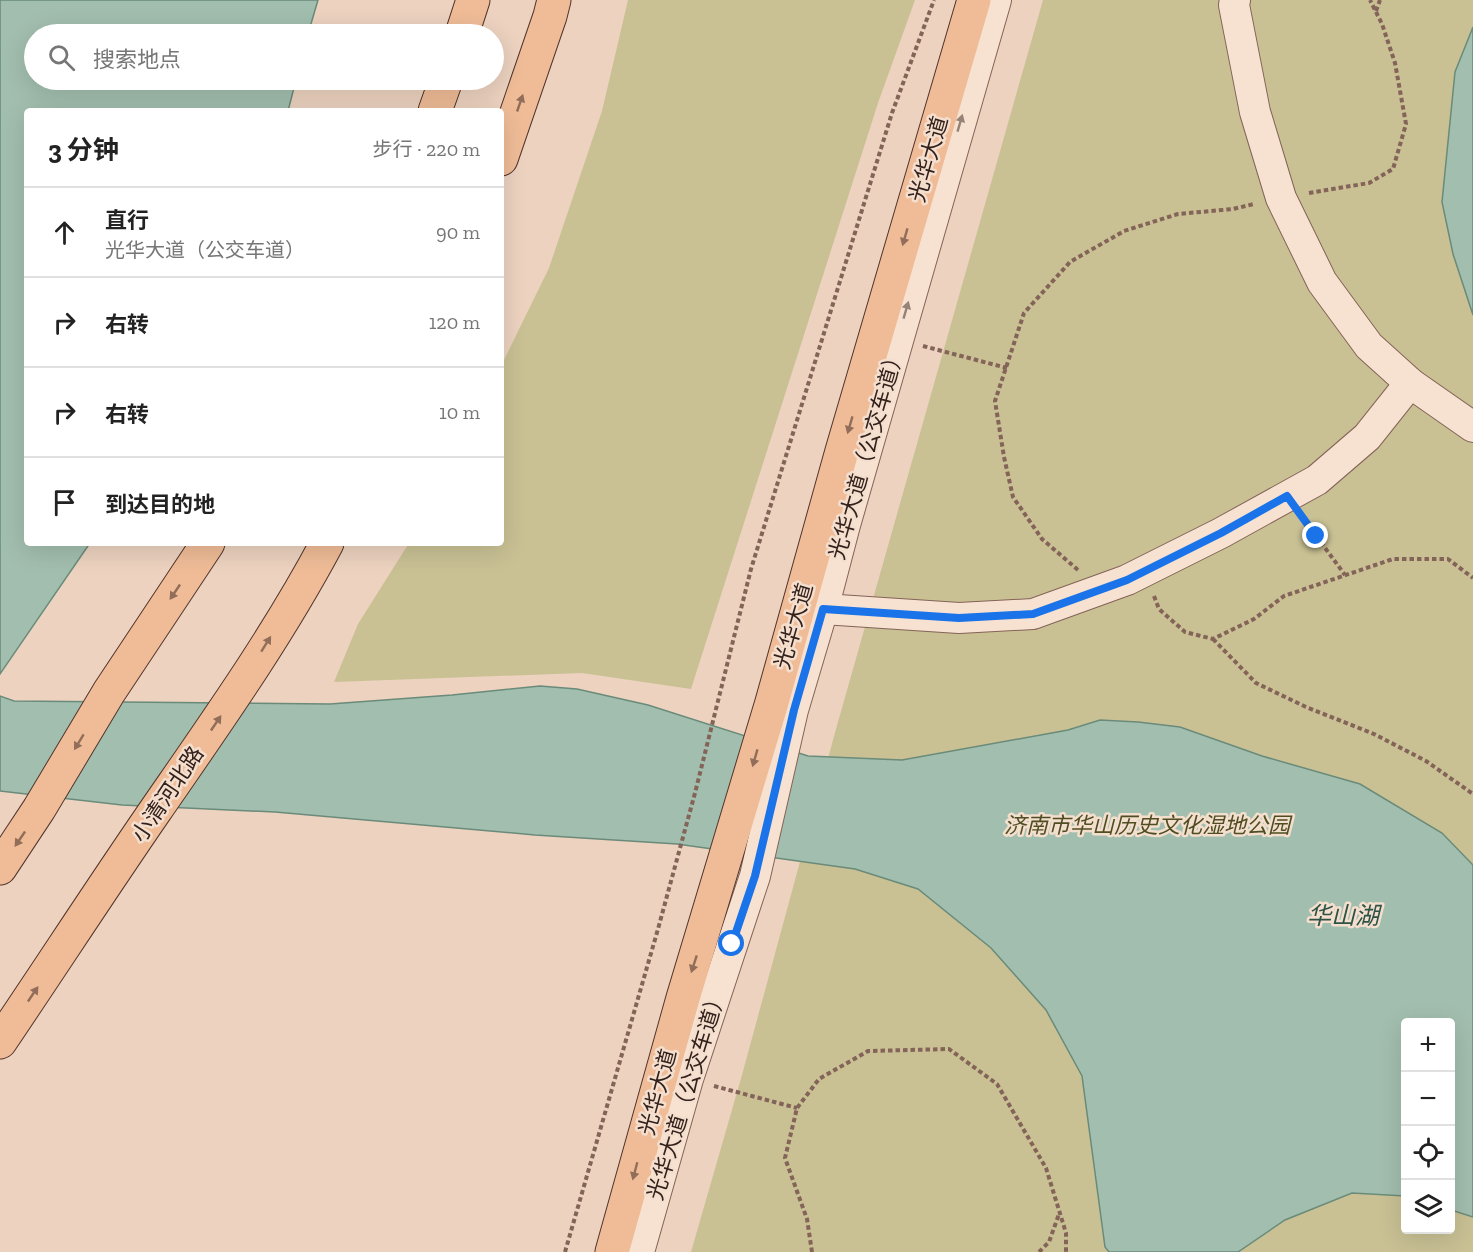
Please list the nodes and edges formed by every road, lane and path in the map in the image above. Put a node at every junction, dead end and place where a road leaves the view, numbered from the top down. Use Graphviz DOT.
graph roads {
  1 [pos="473,0"];
  2 [pos="554,0"];
  3 [pos="934,0"];
  4 [pos="974,0"];
  5 [pos="996,0"];
  6 [pos="1234,0"];
  7 [pos="1370,0"];
  8 [pos="1380,0"];
  9 [pos="1376,12"];
  10 [pos="465,24"];
  11 [pos="442,90"];
  12 [pos="436,108"];
  13 [pos="504,150"];
  14 [pos="1281,198"];
  15 [pos="915,344"];
  16 [pos="1007,368"];
  17 [pos="1410,383"];
  18 [pos="1473,427"];
  19 [pos="1287,496"];
  20 [pos="205,546"];
  21 [pos="325,546"];
  22 [pos="1080,571"];
  23 [pos="1146,571"];
  24 [pos="1345,575"];
  25 [pos="1473,578"];
  26 [pos="823,609"];
  27 [pos="1213,639"];
  28 [pos="783,706"];
  29 [pos="1473,794"];
  30 [pos="0,868"];
  31 [pos="0,1042"];
  32 [pos="688,1079"];
  33 [pos="797,1108"];
  34 [pos="1060,1212"];
  35 [pos="565,1252"];
  36 [pos="612,1252"];
  37 [pos="639,1252"];
  38 [pos="812,1252"];
  39 [pos="1039,1252"];
  40 [pos="1066,1252"];
  1 -- 10 [label="main road"];
  13 -- 2 [label="main road, one-way"];
  3 -- 35 [label="path"];
  4 -- 28 [label="main road, 光华大道, one-way"];
  26 -- 5 [label="street, 光华大道（公交车道）, one-way"];
  6 -- 14 [label="street"];
  7 -- 9 [label="path"];
  8 -- 9 [label="path"];
  9 -- 14 [label="path"];
  11 -- 12 [label="main road"];
  14 -- 16 [label="path"];
  14 -- 17 [label="street"];
  15 -- 16 [label="path"];
  16 -- 22 [label="path"];
  17 -- 18 [label="street"];
  17 -- 19 [label="street"];
  19 -- 23 [label="street"];
  19 -- 24 [label="path"];
  20 -- 30 [label="main road, one-way"];
  31 -- 21 [label="main road, 小清河北路, one-way"];
  23 -- 26 [label="street"];
  23 -- 27 [label="path"];
  24 -- 25 [label="path"];
  24 -- 27 [label="path"];
  26 -- 28 [label="street, 光华大道（公交车道）"];
  27 -- 29 [label="path"];
  28 -- 32 [label="street, 光华大道（公交车道）"];
  28 -- 36 [label="main road, 光华大道, one-way"];
  32 -- 33 [label="path"];
  32 -- 37 [label="street, 光华大道（公交车道）"];
  33 -- 34 [label="path"];
  33 -- 38 [label="path"];
  34 -- 39 [label="path"];
  34 -- 40 [label="path"];
}
